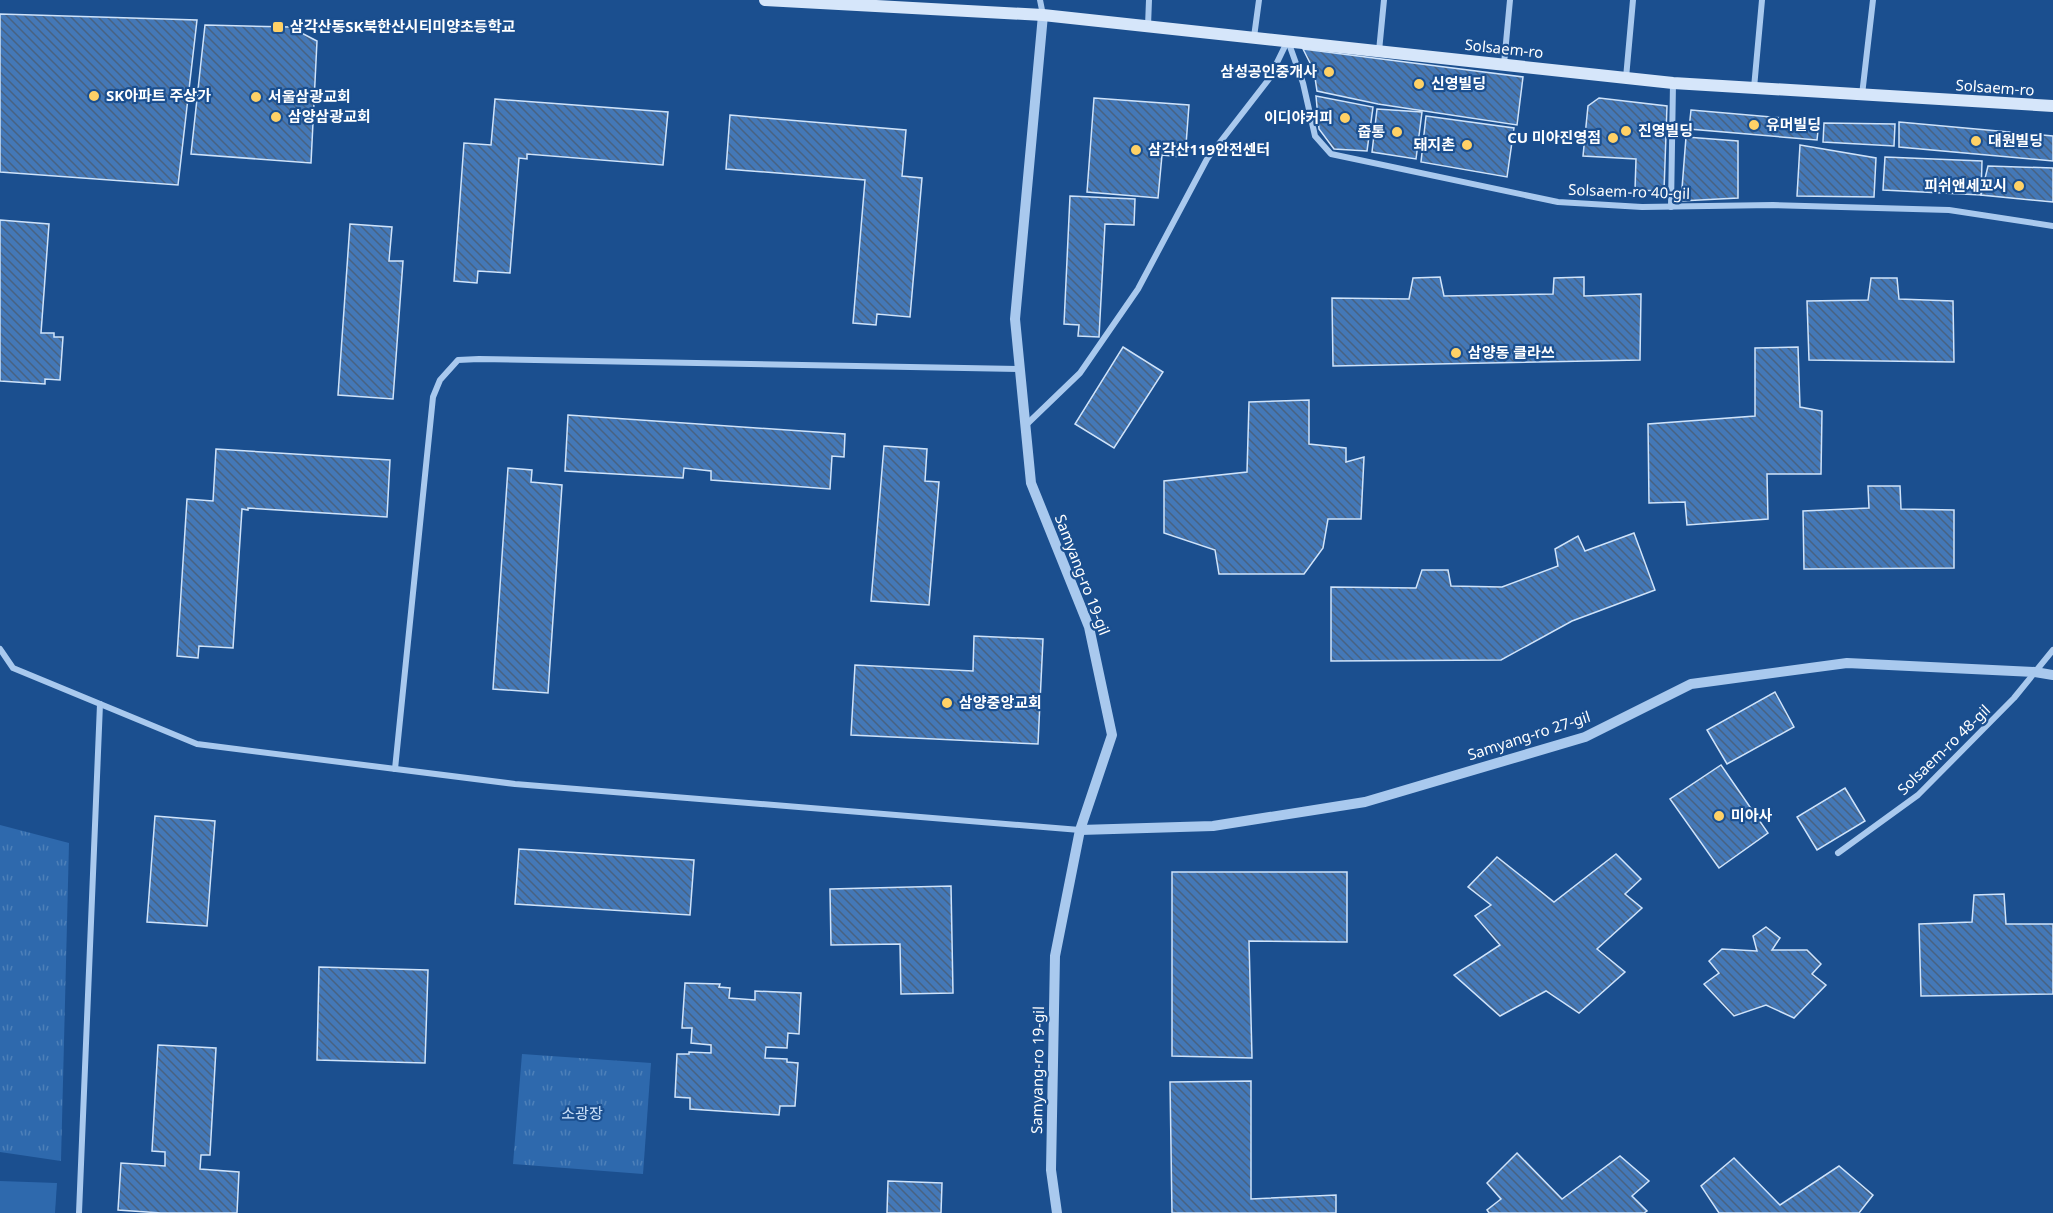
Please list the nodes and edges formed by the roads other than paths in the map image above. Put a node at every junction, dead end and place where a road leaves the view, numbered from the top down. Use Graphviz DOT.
graph roads {
  1 [pos="765,0"];
  2 [pos="776,0"];
  3 [pos="1040,0"];
  4 [pos="1149,0"];
  5 [pos="1258,0"];
  6 [pos="1384,0"];
  7 [pos="1510,0"];
  8 [pos="1633,0"];
  9 [pos="1762,0"];
  10 [pos="1873,0"];
  11 [pos="914,4"];
  12 [pos="1043,15"];
  13 [pos="1148,26"];
  14 [pos="1254,37"];
  15 [pos="1288,41"];
  16 [pos="1379,51"];
  17 [pos="1504,64"];
  18 [pos="1626,78"];
  19 [pos="1673,83"];
  20 [pos="1754,88"];
  21 [pos="1862,95"];
  22 [pos="2053,106"];
  23 [pos="1671,207"];
  24 [pos="2053,226"];
  25 [pos="1020,369"];
  26 [pos="1025,426"];
  27 [pos="0,649"];
  28 [pos="2053,650"];
  29 [pos="2035,672"];
  30 [pos="2053,675"];
  31 [pos="100,704"];
  32 [pos="395,769"];
  33 [pos="1080,830"];
  34 [pos="1838,853"];
  35 [pos="79,1213"];
  36 [pos="1057,1213"];
  1 -- 2 [label="main road, Solsaem-ro"];
  2 -- 11 [label="main road, Solsaem-ro"];
  3 -- 12 [label="street"];
  4 -- 13 [label="street"];
  5 -- 14 [label="street"];
  6 -- 16 [label="street"];
  7 -- 17 [label="street"];
  8 -- 18 [label="street"];
  9 -- 20 [label="street"];
  10 -- 21 [label="street"];
  11 -- 12 [label="main road, Solsaem-ro"];
  12 -- 13 [label="main road, Solsaem-ro"];
  12 -- 25 [label="street, Samyang-ro 19-gil"];
  13 -- 14 [label="main road, Solsaem-ro"];
  14 -- 15 [label="main road, Solsaem-ro"];
  15 -- 16 [label="main road, Solsaem-ro"];
  15 -- 23 [label="street, Solsaem-ro 40-gil"];
  15 -- 26 [label="street"];
  16 -- 17 [label="main road, Solsaem-ro"];
  17 -- 18 [label="main road, Solsaem-ro"];
  18 -- 19 [label="main road, Solsaem-ro"];
  19 -- 20 [label="main road, Solsaem-ro"];
  19 -- 23 [label="street"];
  20 -- 21 [label="main road, Solsaem-ro"];
  21 -- 22 [label="main road, Solsaem-ro"];
  23 -- 24 [label="street, Solsaem-ro 40-gil"];
  25 -- 26 [label="street, Samyang-ro 19-gil"];
  25 -- 32 [label="street"];
  26 -- 33 [label="street, Samyang-ro 19-gil"];
  27 -- 31 [label="street"];
  28 -- 29 [label="street, Solsaem-ro 48-gil"];
  29 -- 30 [label="street, Samyang-ro 27-gil"];
  29 -- 33 [label="street, Samyang-ro 27-gil"];
  29 -- 34 [label="street, Solsaem-ro 48-gil"];
  31 -- 32 [label="street"];
  31 -- 35 [label="street"];
  32 -- 33 [label="street"];
  33 -- 36 [label="street, Samyang-ro 19-gil"];
}
